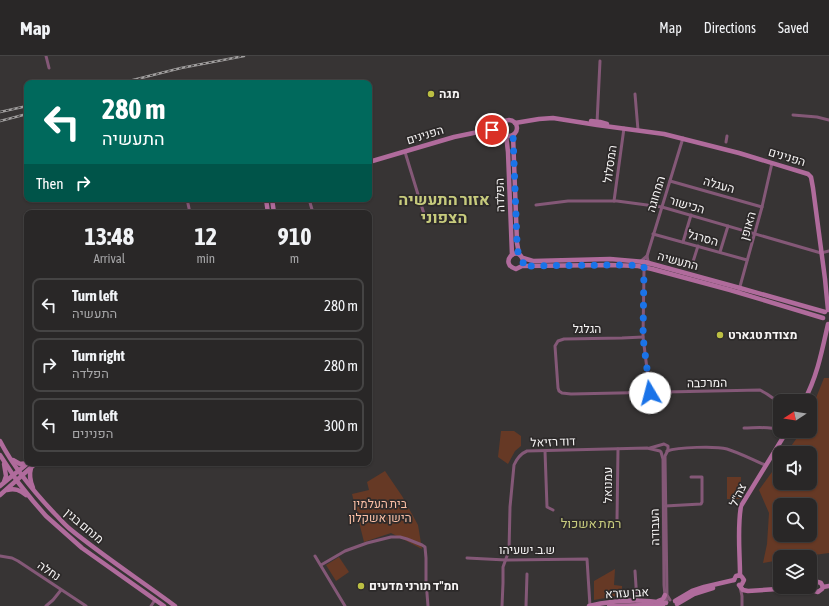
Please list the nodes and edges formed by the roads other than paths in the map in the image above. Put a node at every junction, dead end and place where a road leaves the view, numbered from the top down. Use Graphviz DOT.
graph roads {
  1 [pos="46,56"];
  2 [pos="600,61"];
  3 [pos="49,68"];
  4 [pos="636,94"];
  5 [pos="793,115"];
  6 [pos="829,120"];
  7 [pos="529,121"];
  8 [pos="515,123"];
  9 [pos="597,123"];
  10 [pos="502,126"];
  11 [pos="624,128"];
  12 [pos="517,129"];
  13 [pos="488,130"];
  14 [pos="638,130"];
  15 [pos="504,134"];
  16 [pos="513,135"];
  17 [pos="727,136"];
  18 [pos="683,138"];
  19 [pos="726,142"];
  20 [pos="405,152"];
  21 [pos="372,161"];
  22 [pos="772,163"];
  23 [pos="670,181"];
  24 [pos="614,201"];
  25 [pos="536,205"];
  26 [pos="662,207"];
  27 [pos="762,207"];
  28 [pos="424,214"];
  29 [pos="691,215"];
  30 [pos="728,226"];
  31 [pos="653,234"];
  32 [pos="755,234"];
  33 [pos="683,242"];
  34 [pos="698,246"];
  35 [pos="720,252"];
  36 [pos="829,252"];
  37 [pos="822,253"];
  38 [pos="512,255"];
  39 [pos="521,256"];
  40 [pos="647,256"];
  41 [pos="747,260"];
  42 [pos="640,262"];
  43 [pos="522,266"];
  44 [pos="652,266"];
  45 [pos="644,267"];
  46 [pos="691,268"];
  47 [pos="644,276"];
  48 [pos="740,288"];
  49 [pos="738,293"];
  50 [pos="827,311"];
  51 [pos="823,318"];
  52 [pos="828,324"];
  53 [pos="643,337"];
  54 [pos="560,391"];
  55 [pos="650,393"];
  56 [pos="808,394"];
  57 [pos="773,398"];
  58 [pos="744,428"];
  59 [pos="773,428"];
  60 [pos="780,438"];
  61 [pos="0,441"];
  62 [pos="660,446"];
  63 [pos="668,446"];
  64 [pos="647,448"];
  65 [pos="677,448"];
  66 [pos="618,449"];
  67 [pos="545,451"];
  68 [pos="661,451"];
  69 [pos="667,451"];
  70 [pos="6,452"];
  71 [pos="1,457"];
  72 [pos="24,464"];
  73 [pos="27,466"];
  74 [pos="28,466"];
  75 [pos="29,466"];
  76 [pos="765,466"];
  77 [pos="19,471"];
  78 [pos="13,475"];
  79 [pos="22,476"];
  80 [pos="691,477"];
  81 [pos="17,481"];
  82 [pos="1,485"];
  83 [pos="6,490"];
  84 [pos="0,495"];
  85 [pos="38,496"];
  86 [pos="32,501"];
  87 [pos="665,506"];
  88 [pos="553,510"];
  89 [pos="617,520"];
  90 [pos="0,556"];
  91 [pos="315,556"];
  92 [pos="468,558"];
  93 [pos="506,560"];
  94 [pos="321,565"];
  95 [pos="635,571"];
  96 [pos="527,574"];
  97 [pos="740,576"];
  98 [pos="738,584"];
  99 [pos="829,586"];
  100 [pos="773,589"];
  101 [pos="61,590"];
  102 [pos="817,592"];
  103 [pos="665,595"];
  104 [pos="155,600"];
  105 [pos="637,601"];
  106 [pos="656,602"];
  107 [pos="670,604"];
  108 [pos="46,606"];
  109 [pos="86,606"];
  110 [pos="151,606"];
  111 [pos="164,606"];
  112 [pos="175,606"];
  113 [pos="345,606"];
  114 [pos="428,606"];
  115 [pos="502,606"];
  116 [pos="526,606"];
  117 [pos="589,606"];
  118 [pos="609,606"];
  119 [pos="742,606"];
  1 -- 3 [label="street"];
  2 -- 9 [label="street"];
  4 -- 14 [label="street"];
  5 -- 6 [label="street"];
  7 -- 8 [label="street, הפנינים"];
  7 -- 9 [label="street, הפנינים"];
  7 -- 12 [label="street, הפנינים"];
  8 -- 10 [label="street"];
  8 -- 12 [label="street"];
  9 -- 11 [label="street, הפנינים"];
  10 -- 13 [label="street, הפנינים"];
  10 -- 15 [label="street"];
  11 -- 14 [label="street, הפנינים"];
  11 -- 24 [label="street, המסלול"];
  12 -- 16 [label="street"];
  13 -- 15 [label="street, הפנינים"];
  13 -- 20 [label="street, הפנינים"];
  14 -- 18 [label="street, הפנינים"];
  15 -- 16 [label="street"];
  15 -- 38 [label="street, הפלדה"];
  16 -- 39 [label="street, הפלדה"];
  17 -- 19 [label="street"];
  18 -- 22 [label="street, הפנינים"];
  18 -- 23 [label="street, המחוגה"];
  20 -- 21 [label="street, הפנינים"];
  20 -- 28 [label="street"];
  22 -- 27 [label="street, האופן"];
  22 -- 37 [label="street, הפנינים"];
  23 -- 26 [label="street, המחוגה"];
  23 -- 27 [label="street, העגלה"];
  24 -- 25 [label="street, הכישור"];
  24 -- 26 [label="street, הכישור"];
  26 -- 29 [label="street, הכישור"];
  26 -- 31 [label="street, המחוגה"];
  27 -- 32 [label="street, האופן"];
  29 -- 30 [label="street, הכישור"];
  29 -- 33 [label="street"];
  30 -- 32 [label="street, הכישור"];
  30 -- 35 [label="street"];
  31 -- 33 [label="street, הסרגל"];
  31 -- 40 [label="street, המחוגה"];
  32 -- 37 [label="street, הכישור"];
  32 -- 41 [label="street, האופן"];
  33 -- 34 [label="street, הסרגל"];
  34 -- 35 [label="street, הסרגל"];
  34 -- 46 [label="street"];
  35 -- 41 [label="street, הסרגל"];
  36 -- 37 [label="street, הכישור"];
  37 -- 50 [label="street, הפנינים"];
  38 -- 39 [label="street"];
  38 -- 43 [label="street"];
  39 -- 42 [label="street, התעשיה"];
  39 -- 43 [label="street"];
  40 -- 42 [label="street"];
  40 -- 44 [label="street"];
  41 -- 48 [label="street, האופן"];
  42 -- 44 [label="street, התעשיה"];
  43 -- 45 [label="street, התעשיה"];
  44 -- 45 [label="street, התעשיה"];
  44 -- 47 [label="street"];
  44 -- 48 [label="street, התעשיה"];
  44 -- 49 [label="street, התעשיה"];
  45 -- 47 [label="street"];
  47 -- 53 [label="street"];
  48 -- 49 [label="street, האופן"];
  48 -- 50 [label="street, התעשיה"];
  49 -- 51 [label="street, התעשיה"];
  50 -- 51 [label="street"];
  51 -- 52 [label="street"];
  52 -- 56 [label="street"];
  53 -- 54 [label="street, הגלגל"];
  53 -- 55 [label="street"];
  54 -- 55 [label="street, המרכבה"];
  55 -- 57 [label="street, המרכבה"];
  58 -- 59 [label="street"];
  60 -- 76 [label="street, צה\"ל"];
  61 -- 70 [label="street, מנחם בגין"];
  62 -- 63 [label="street"];
  62 -- 64 [label="street, דוד רזיאל"];
  62 -- 68 [label="street"];
  63 -- 65 [label="street"];
  63 -- 69 [label="street"];
  64 -- 66 [label="street, דוד רזיאל"];
  64 -- 68 [label="street, דוד רזיאל"];
  65 -- 69 [label="street"];
  65 -- 76 [label="street"];
  66 -- 67 [label="street, דוד רזיאל"];
  66 -- 89 [label="street, עמנואל"];
  67 -- 88 [label="street"];
  67 -- 93 [label="street, דוד רזיאל"];
  68 -- 69 [label="street"];
  68 -- 87 [label="street, העבודה"];
  69 -- 87 [label="street, העבודה"];
  70 -- 72 [label="street"];
  70 -- 77 [label="street, מנחם בגין"];
  71 -- 78 [label="street, מנחם בגין"];
  71 -- 82 [label="street"];
  73 -- 77 [label="street"];
  74 -- 79 [label="street"];
  75 -- 85 [label="street"];
  76 -- 97 [label="street, צה\"ל"];
  77 -- 78 [label="street"];
  77 -- 79 [label="street, מנחם בגין"];
  78 -- 81 [label="street, מנחם בגין"];
  78 -- 82 [label="street"];
  79 -- 81 [label="street"];
  79 -- 85 [label="street, מנחם בגין"];
  80 -- 87 [label="street"];
  81 -- 83 [label="street"];
  81 -- 86 [label="street, מנחם בגין"];
  83 -- 84 [label="street"];
  83 -- 86 [label="street"];
  85 -- 112 [label="street, מנחם בגין"];
  86 -- 104 [label="street, מנחם בגין"];
  87 -- 103 [label="street, העבודה"];
  87 -- 107 [label="street, העבודה"];
  90 -- 101 [label="street, נחלה"];
  91 -- 94 [label="street"];
  92 -- 93 [label="street, ש.ב. ישעיהו"];
  93 -- 115 [label="street"];
  93 -- 117 [label="street, ש.ב. ישעיהו"];
  94 -- 113 [label="street"];
  94 -- 114 [label="street"];
  95 -- 105 [label="street"];
  96 -- 116 [label="street"];
  97 -- 98 [label="street"];
  97 -- 98 [label="street, צה\"ל"];
  98 -- 100 [label="street"];
  98 -- 107 [label="street"];
  98 -- 119 [label="street"];
  99 -- 102 [label="street"];
  101 -- 108 [label="street"];
  101 -- 109 [label="street, נחלה"];
  103 -- 106 [label="street"];
  103 -- 107 [label="street, העבודה"];
  104 -- 110 [label="street"];
  104 -- 111 [label="street, מנחם בגין"];
  105 -- 106 [label="street, אבן עזרא"];
  105 -- 117 [label="street, אבן עזרא"];
  106 -- 107 [label="street, אבן עזרא"];
  107 -- 118 [label="street, אבן עזרא"];
}
